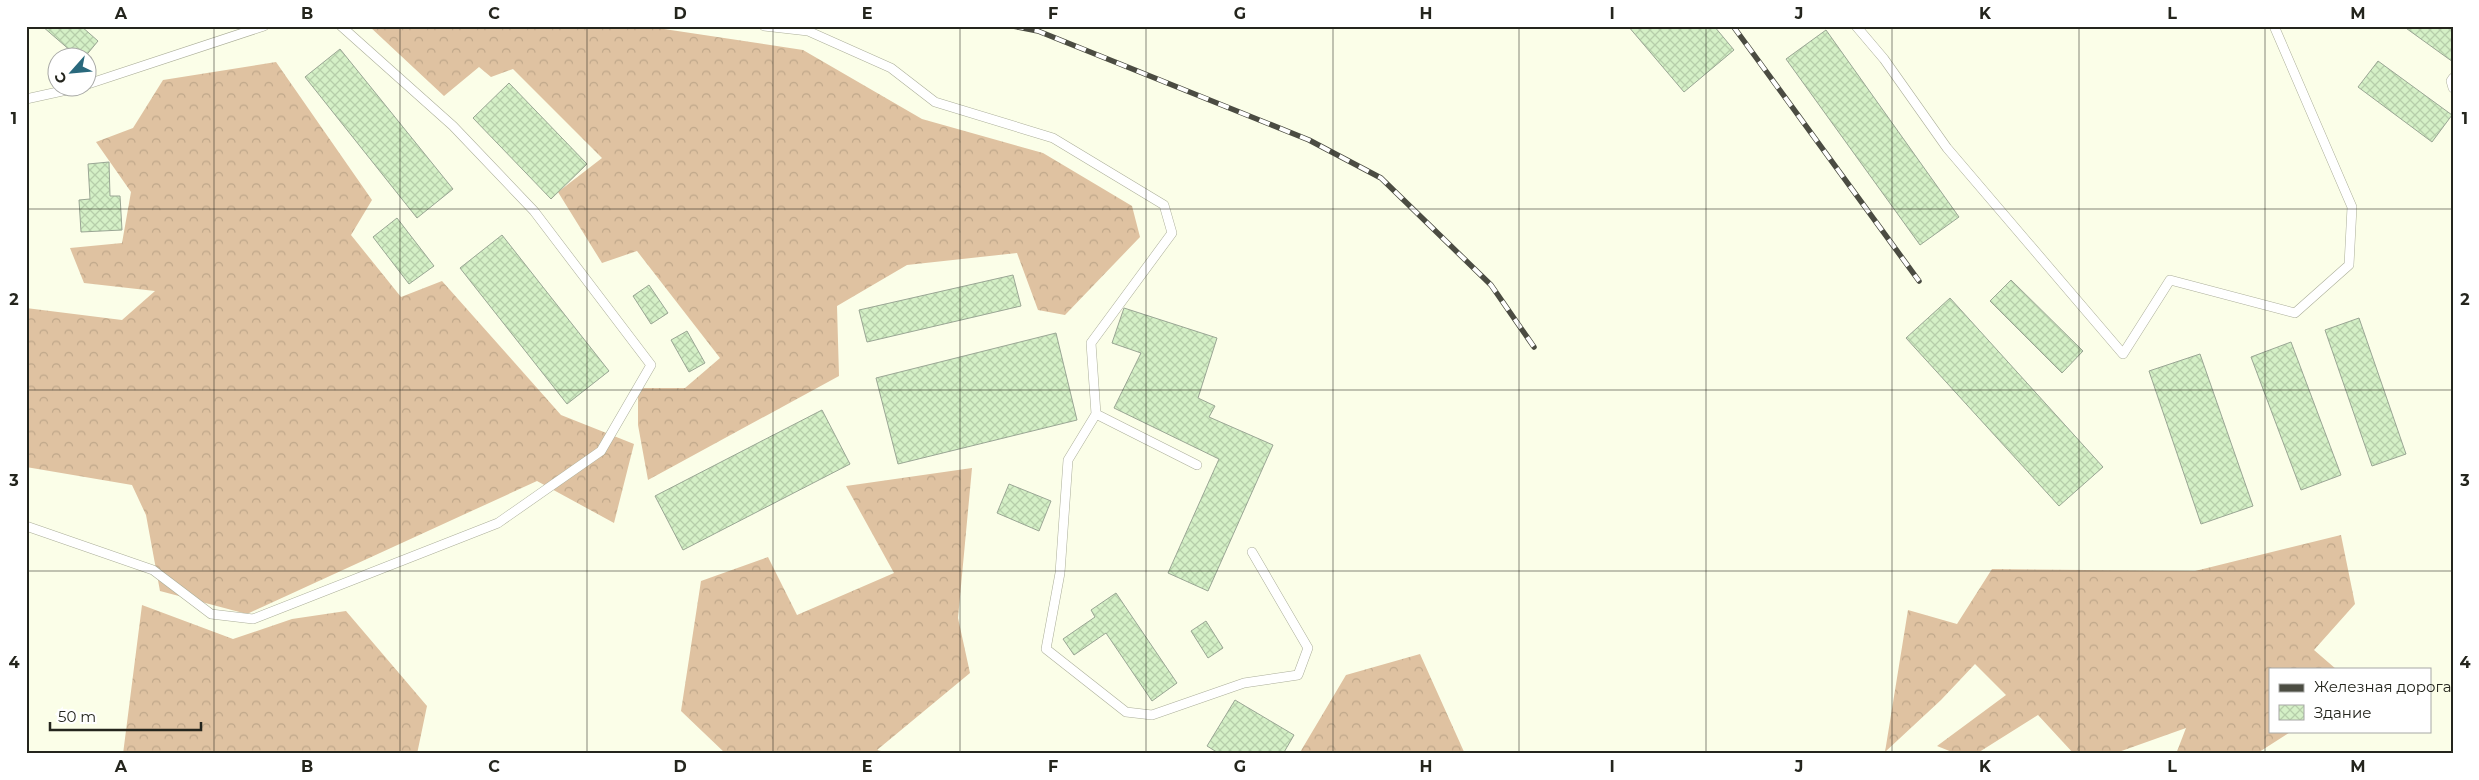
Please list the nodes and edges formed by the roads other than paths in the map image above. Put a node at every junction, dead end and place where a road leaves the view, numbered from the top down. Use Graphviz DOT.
graph roads {
  1 [pos="264,26"];
  2 [pos="341,26"];
  3 [pos="764,26"];
  4 [pos="1856,26"];
  5 [pos="2274,26"];
  6 [pos="2453,78"];
  7 [pos="98,81"];
  8 [pos="2453,88"];
  9 [pos="48,94"];
  10 [pos="26,99"];
  11 [pos="1096,414"];
  12 [pos="1197,464"];
  13 [pos="26,526"];
  14 [pos="1252,552"];
  1 -- 7 [label="lane"];
  2 -- 13 [label="lane"];
  3 -- 11 [label="lane"];
  4 -- 5 [label="lane"];
  6 -- 8 [label="lane"];
  9 -- 10 [label="lane"];
  11 -- 12 [label="lane"];
  11 -- 14 [label="lane"];
}
